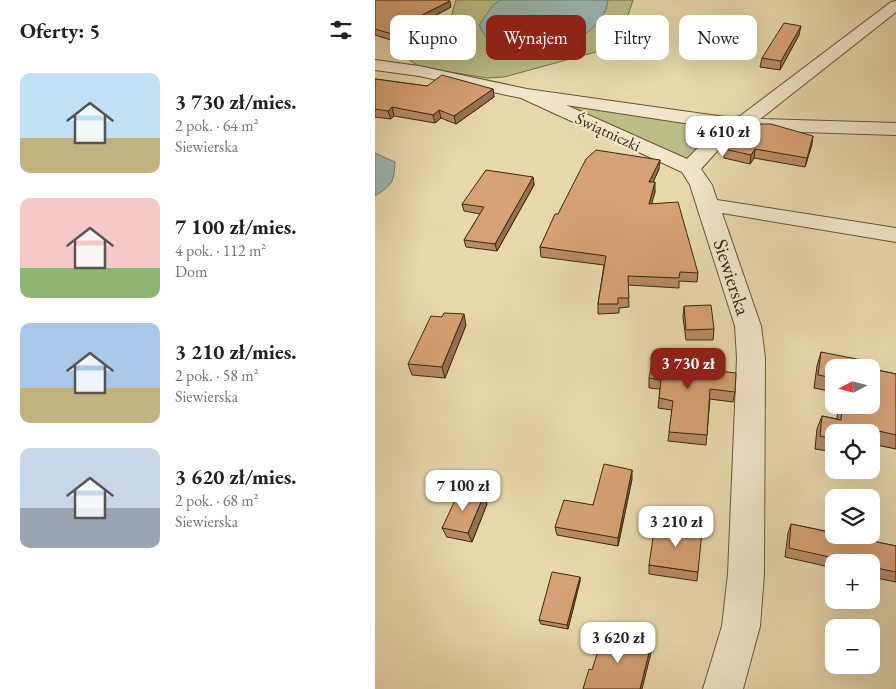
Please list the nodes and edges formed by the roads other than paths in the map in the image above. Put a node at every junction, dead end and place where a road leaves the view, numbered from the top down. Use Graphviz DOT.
graph roads {
  1 [pos="896,5"];
  2 [pos="376,54"];
  3 [pos="527,94"];
  4 [pos="731,124"];
  5 [pos="896,129"];
  6 [pos="690,168"];
  7 [pos="709,206"];
  8 [pos="896,235"];
  9 [pos="723,689"];
  1 -- 4 [label="street"];
  2 -- 3 [label="street, Świątniczki"];
  3 -- 4 [label="street, Świątniczki"];
  3 -- 6 [label="street, Świątniczki"];
  4 -- 5 [label="street, Świątniczki"];
  4 -- 6 [label="street"];
  6 -- 7 [label="street, Siewierska"];
  7 -- 8 [label="street"];
  7 -- 9 [label="street, Siewierska"];
}
